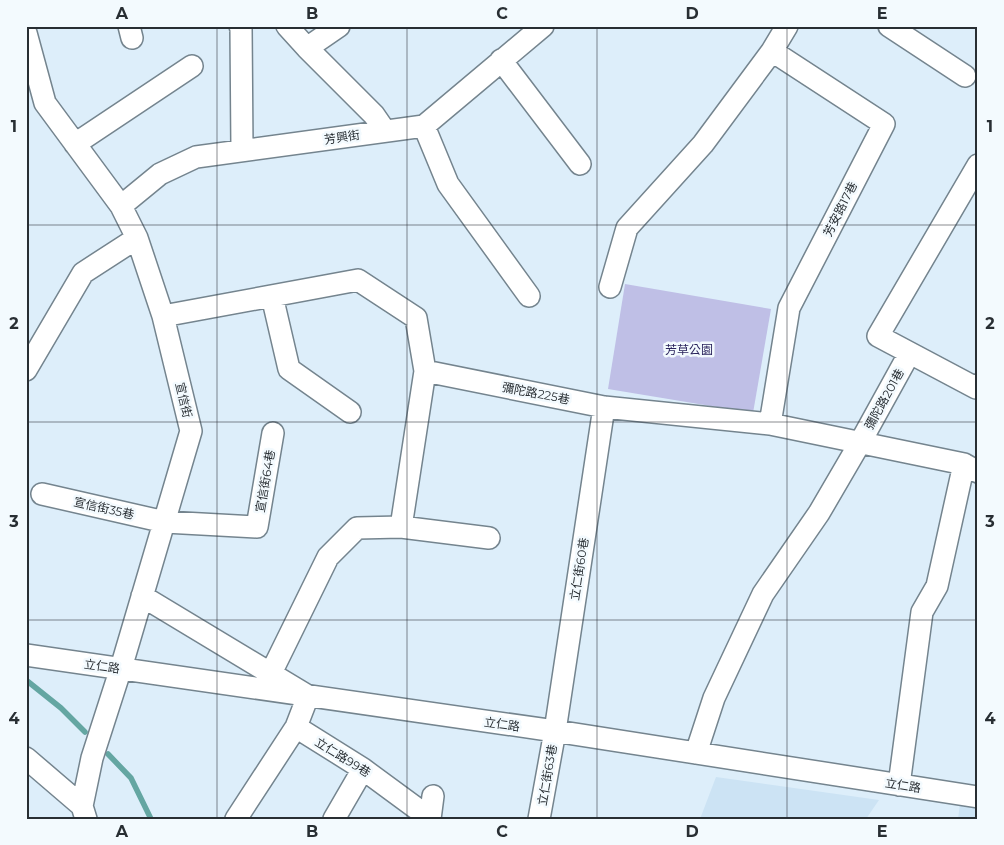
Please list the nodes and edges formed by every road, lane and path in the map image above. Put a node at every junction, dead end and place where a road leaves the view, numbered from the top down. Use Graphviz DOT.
graph roads {
  1 [pos="240,26"];
  2 [pos="287,26"];
  3 [pos="339,26"];
  4 [pos="543,26"];
  5 [pos="787,26"];
  6 [pos="889,26"];
  7 [pos="26,33"];
  8 [pos="307,48"];
  9 [pos="772,52"];
  10 [pos="501,60"];
  11 [pos="192,66"];
  12 [pos="965,76"];
  13 [pos="424,126"];
  14 [pos="385,131"];
  15 [pos="75,144"];
  16 [pos="242,150"];
  17 [pos="580,164"];
  18 [pos="978,165"];
  19 [pos="121,206"];
  20 [pos="137,238"];
  21 [pos="610,287"];
  22 [pos="272,296"];
  23 [pos="529,296"];
  24 [pos="163,316"];
  25 [pos="909,354"];
  26 [pos="26,370"];
  27 [pos="425,371"];
  28 [pos="978,385"];
  29 [pos="604,407"];
  30 [pos="350,412"];
  31 [pos="770,424"];
  32 [pos="274,433"];
  33 [pos="861,442"];
  34 [pos="971,468"];
  35 [pos="42,494"];
  36 [pos="165,522"];
  37 [pos="401,527"];
  38 [pos="489,538"];
  39 [pos="142,596"];
  40 [pos="26,655"];
  41 [pos="121,668"];
  42 [pos="271,673"];
  43 [pos="308,696"];
  44 [pos="296,727"];
  45 [pos="555,732"];
  46 [pos="696,753"];
  47 [pos="26,758"];
  48 [pos="364,769"];
  49 [pos="899,785"];
  50 [pos="978,797"];
  51 [pos="426,807"];
  52 [pos="84,813"];
  53 [pos="236,819"];
  54 [pos="334,819"];
  55 [pos="539,819"];
  1 -- 16 [label="street"];
  2 -- 8 [label="street"];
  3 -- 8 [label="street"];
  4 -- 10 [label="street"];
  5 -- 9 [label="street"];
  6 -- 12 [label="street"];
  7 -- 15 [label="street, 宣信街"];
  8 -- 14 [label="street"];
  9 -- 21 [label="street"];
  9 -- 31 [label="street, 芳安路17巷"];
  10 -- 13 [label="street"];
  10 -- 17 [label="street"];
  11 -- 15 [label="street"];
  13 -- 14 [label="street, 芳興街"];
  13 -- 23 [label="street"];
  14 -- 16 [label="street, 芳興街"];
  15 -- 19 [label="street, 宣信街"];
  16 -- 19 [label="street, 芳興街"];
  18 -- 25 [label="street"];
  19 -- 20 [label="street, 宣信街"];
  20 -- 24 [label="street, 宣信街"];
  20 -- 26 [label="street"];
  22 -- 24 [label="street"];
  22 -- 27 [label="street"];
  22 -- 30 [label="street"];
  24 -- 36 [label="street, 宣信街"];
  25 -- 28 [label="street, 彌陀路201巷"];
  25 -- 33 [label="street, 彌陀路201巷"];
  27 -- 29 [label="street, 彌陀路225巷"];
  27 -- 37 [label="street"];
  29 -- 31 [label="street, 彌陀路225巷"];
  29 -- 45 [label="street, 立仁街60巷"];
  31 -- 33 [label="street, 彌陀路225巷"];
  32 -- 36 [label="street, 宣信街64巷"];
  33 -- 34 [label="street, 彌陀路225巷"];
  33 -- 46 [label="street, 彌陀路201巷"];
  34 -- 49 [label="street"];
  35 -- 36 [label="street, 宣信街35巷"];
  36 -- 39 [label="street, 宣信街"];
  37 -- 38 [label="street"];
  37 -- 42 [label="street"];
  39 -- 41 [label="street, 宣信街"];
  39 -- 42 [label="street"];
  40 -- 41 [label="street, 立仁路"];
  41 -- 43 [label="street, 立仁路"];
  41 -- 52 [label="street, 宣信街"];
  42 -- 43 [label="street"];
  43 -- 44 [label="street"];
  43 -- 45 [label="street, 立仁路"];
  44 -- 48 [label="street, 立仁路99巷"];
  44 -- 53 [label="street"];
  45 -- 46 [label="street, 立仁路"];
  45 -- 55 [label="street, 立仁街63巷"];
  46 -- 49 [label="street, 立仁路"];
  47 -- 52 [label="street"];
  48 -- 51 [label="street, 立仁路99巷"];
  48 -- 54 [label="street"];
  49 -- 50 [label="street, 立仁路"];
}
